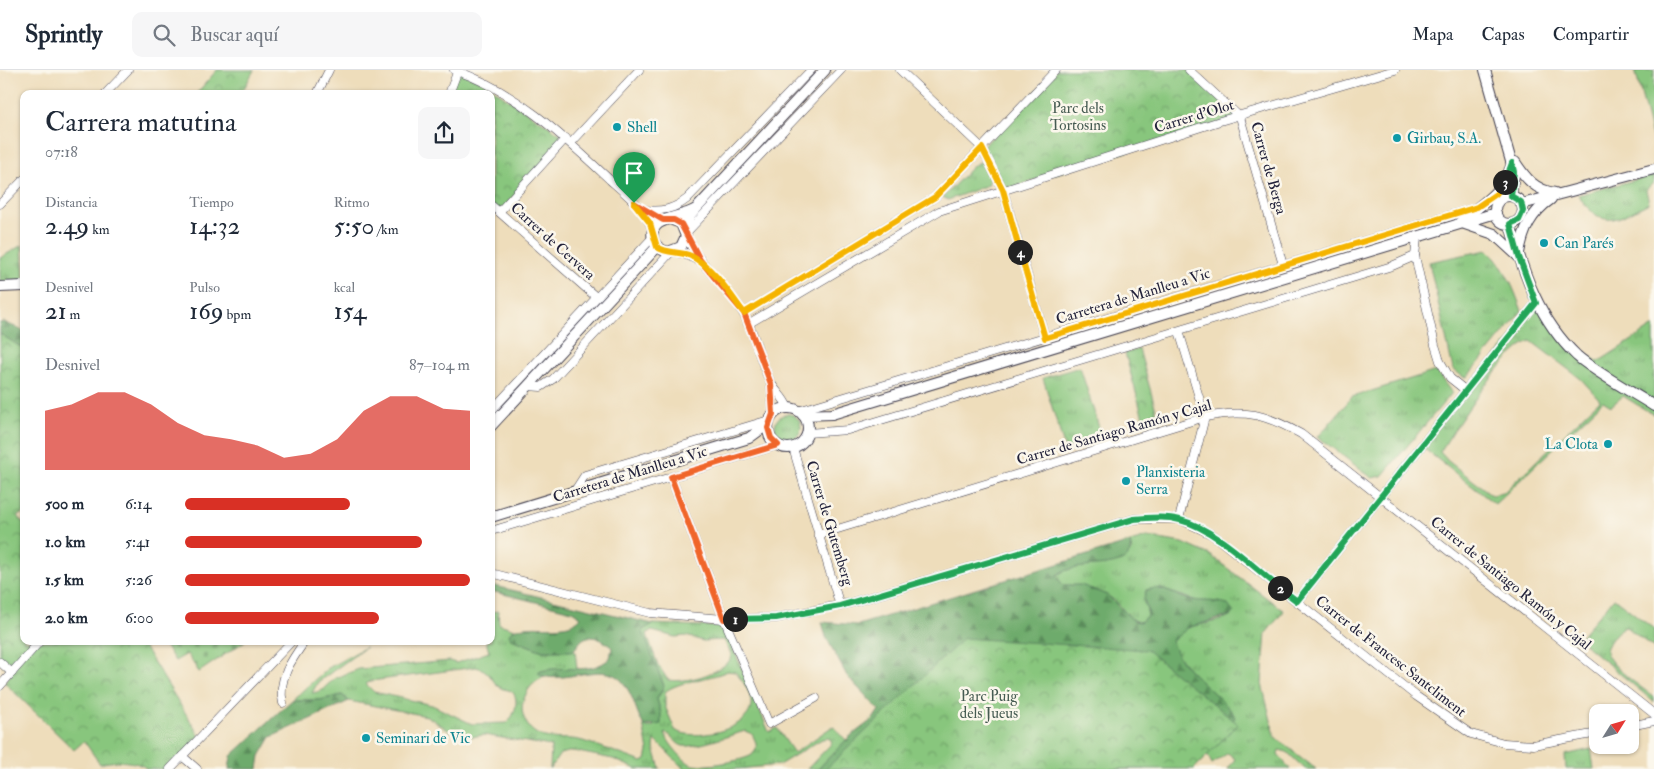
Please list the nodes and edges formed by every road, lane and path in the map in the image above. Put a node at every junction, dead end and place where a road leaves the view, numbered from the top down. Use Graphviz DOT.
graph roads {
  1 [pos="128,70"];
  2 [pos="329,70"];
  3 [pos="457,70"];
  4 [pos="639,70"];
  5 [pos="811,70"];
  6 [pos="825,70"];
  7 [pos="841,70"];
  8 [pos="900,70"];
  9 [pos="1056,70"];
  10 [pos="1189,70"];
  11 [pos="1393,70"];
  12 [pos="1485,70"];
  13 [pos="109,90"];
  14 [pos="319,90"];
  15 [pos="450,90"];
  16 [pos="1240,116"];
  17 [pos="569,140"];
  18 [pos="982,148"];
  19 [pos="1511,159"];
  20 [pos="1654,169"];
  21 [pos="706,181"];
  22 [pos="20,183"];
  23 [pos="1003,190"];
  24 [pos="1558,194"];
  25 [pos="1511,196"];
  26 [pos="634,203"];
  27 [pos="0,204"];
  28 [pos="1522,204"];
  29 [pos="495,207"];
  30 [pos="698,207"];
  31 [pos="1477,207"];
  32 [pos="500,210"];
  33 [pos="645,210"];
  34 [pos="1496,213"];
  35 [pos="666,220"];
  36 [pos="1510,224"];
  37 [pos="1460,225"];
  38 [pos="685,233"];
  39 [pos="1417,238"];
  40 [pos="654,239"];
  41 [pos="672,252"];
  42 [pos="1415,256"];
  43 [pos="1519,257"];
  44 [pos="704,265"];
  45 [pos="1283,265"];
  46 [pos="20,286"];
  47 [pos="0,287"];
  48 [pos="596,298"];
  49 [pos="1536,303"];
  50 [pos="744,313"];
  51 [pos="748,324"];
  52 [pos="1179,331"];
  53 [pos="1045,338"];
  54 [pos="771,384"];
  55 [pos="528,386"];
  56 [pos="1465,390"];
  57 [pos="1654,406"];
  58 [pos="495,407"];
  59 [pos="796,411"];
  60 [pos="825,416"];
  61 [pos="1205,417"];
  62 [pos="770,419"];
  63 [pos="495,422"];
  64 [pos="807,432"];
  65 [pos="749,438"];
  66 [pos="774,442"];
  67 [pos="793,448"];
  68 [pos="671,477"];
  69 [pos="574,492"];
  70 [pos="1380,496"];
  71 [pos="495,516"];
  72 [pos="1179,520"];
  73 [pos="495,530"];
  74 [pos="818,535"];
  75 [pos="495,574"];
  76 [pos="1297,601"];
  77 [pos="840,606"];
  78 [pos="724,619"];
  79 [pos="36,645"];
  80 [pos="288,645"];
  81 [pos="302,645"];
  82 [pos="0,662"];
  83 [pos="12,673"];
  84 [pos="0,686"];
  85 [pos="816,698"];
  86 [pos="283,703"];
  87 [pos="1654,714"];
  88 [pos="1654,721"];
  89 [pos="1639,724"];
  90 [pos="1589,735"];
  91 [pos="182,756"];
  92 [pos="170,769"];
  93 [pos="196,769"];
  1 -- 13 [label="street"];
  2 -- 14 [label="street"];
  3 -- 15 [label="street"];
  3 -- 17 [label="street"];
  4 -- 17 [label="street"];
  5 -- 21 [label="street"];
  6 -- 30 [label="street"];
  7 -- 38 [label="street"];
  8 -- 18 [label="street"];
  9 -- 18 [label="street"];
  10 -- 16 [label="street, Carrer de Berga"];
  11 -- 16 [label="street, Carrer d'Olot"];
  12 -- 19 [label="street"];
  16 -- 23 [label="street, Carrer d'Olot"];
  16 -- 45 [label="street, Carrer de Berga"];
  17 -- 26 [label="street"];
  17 -- 32 [label="street"];
  18 -- 23 [label="street"];
  18 -- 50 [label="street"];
  19 -- 24 [label="street"];
  19 -- 25 [label="street"];
  19 -- 31 [label="street, Carretera de Manlleu a Vic"];
  20 -- 24 [label="street"];
  21 -- 30 [label="street"];
  21 -- 33 [label="street"];
  22 -- 27 [label="street"];
  23 -- 51 [label="street, Carrer d'Olot"];
  23 -- 53 [label="street"];
  24 -- 28 [label="street"];
  24 -- 43 [label="street"];
  25 -- 28 [label="street"];
  25 -- 34 [label="street"];
  26 -- 33 [label="street"];
  26 -- 40 [label="street"];
  28 -- 36 [label="street"];
  29 -- 32 [label="street, Carrer de Cervera"];
  30 -- 35 [label="street"];
  30 -- 38 [label="street"];
  31 -- 37 [label="street, Carretera de Manlleu a Vic"];
  31 -- 45 [label="street, Carretera de Manlleu a Vic"];
  32 -- 48 [label="street, Carrer de Cervera"];
  33 -- 35 [label="street"];
  34 -- 36 [label="street"];
  34 -- 37 [label="street, Carretera de Manlleu a Vic"];
  35 -- 38 [label="street"];
  35 -- 40 [label="street"];
  36 -- 43 [label="street"];
  37 -- 39 [label="street, Carretera de Manlleu a Vic"];
  37 -- 43 [label="street"];
  38 -- 41 [label="street"];
  38 -- 44 [label="street"];
  39 -- 42 [label="street"];
  39 -- 60 [label="street, Carretera de Manlleu a Vic"];
  40 -- 41 [label="street"];
  40 -- 48 [label="street"];
  40 -- 55 [label="street"];
  41 -- 44 [label="street"];
  41 -- 55 [label="street"];
  42 -- 52 [label="street"];
  42 -- 56 [label="street"];
  43 -- 49 [label="street"];
  44 -- 50 [label="street"];
  45 -- 53 [label="street, Carretera de Manlleu a Vic"];
  46 -- 47 [label="street"];
  48 -- 58 [label="street"];
  49 -- 56 [label="street"];
  49 -- 57 [label="street"];
  50 -- 51 [label="street"];
  51 -- 54 [label="street"];
  52 -- 61 [label="street"];
  52 -- 64 [label="street"];
  53 -- 59 [label="street, Carretera de Manlleu a Vic"];
  54 -- 59 [label="street"];
  54 -- 62 [label="street"];
  55 -- 63 [label="street"];
  56 -- 70 [label="street"];
  59 -- 60 [label="street, Carretera de Manlleu a Vic"];
  59 -- 62 [label="street"];
  59 -- 64 [label="street"];
  60 -- 64 [label="street, Carretera de Manlleu a Vic"];
  61 -- 70 [label="street, Carrer de Santiago Ramón y Cajal"];
  61 -- 72 [label="street"];
  61 -- 74 [label="street, Carrer de Santiago Ramón y Cajal"];
  62 -- 65 [label="street, Carretera de Manlleu a Vic"];
  62 -- 66 [label="street"];
  62 -- 69 [label="street"];
  64 -- 67 [label="street"];
  65 -- 66 [label="street, Carretera de Manlleu a Vic"];
  65 -- 69 [label="street, Carretera de Manlleu a Vic"];
  66 -- 67 [label="street"];
  66 -- 68 [label="street, Carretera de Manlleu a Vic"];
  67 -- 74 [label="street, Carrer de Gutemberg"];
  68 -- 73 [label="street, Carretera de Manlleu a Vic"];
  68 -- 78 [label="street"];
  69 -- 71 [label="street, Carretera de Manlleu a Vic"];
  70 -- 76 [label="street"];
  70 -- 87 [label="street, Carrer de Santiago Ramón y Cajal"];
  72 -- 76 [label="street, Carrer de Francesc Santcliment"];
  72 -- 77 [label="street, Carrer de Francesc Santcliment"];
  74 -- 77 [label="street, Carrer de Gutemberg"];
  75 -- 78 [label="street, Carrer de Francesc Santcliment"];
  76 -- 90 [label="street, Carrer de Francesc Santcliment"];
  77 -- 78 [label="street, Carrer de Francesc Santcliment"];
  78 -- 85 [label="street"];
  79 -- 83 [label="street"];
  80 -- 91 [label="street"];
  81 -- 86 [label="street"];
  82 -- 83 [label="street"];
  83 -- 84 [label="street"];
  88 -- 89 [label="street"];
  91 -- 92 [label="street"];
  91 -- 93 [label="street"];
}
